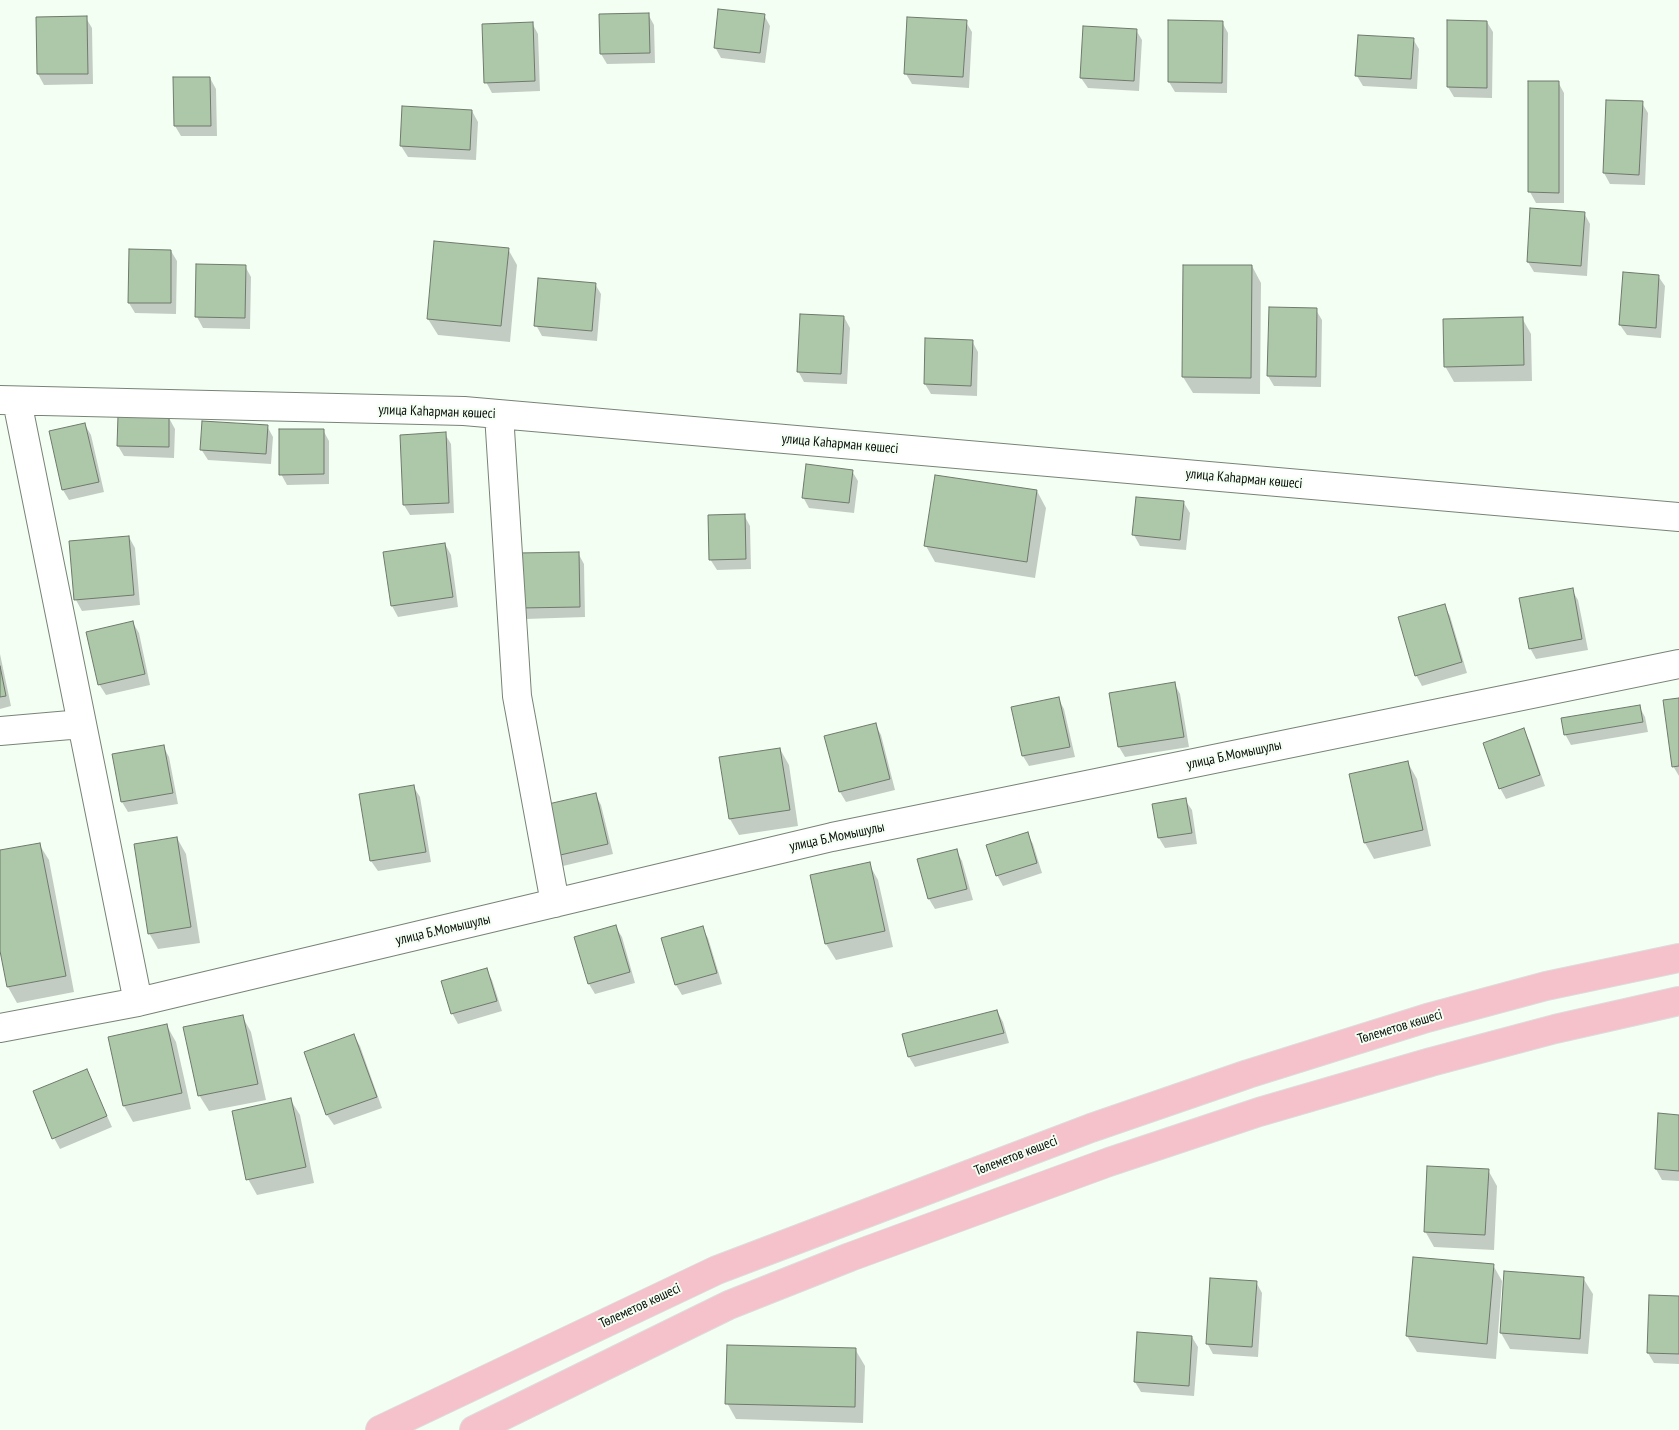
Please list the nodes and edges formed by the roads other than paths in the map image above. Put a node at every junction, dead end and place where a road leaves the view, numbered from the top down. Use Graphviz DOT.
graph roads {
  1 [pos="8,401"];
  2 [pos="499,414"];
  3 [pos="1679,517"];
  4 [pos="1679,664"];
  5 [pos="82,724"];
  6 [pos="0,731"];
  7 [pos="555,903"];
  8 [pos="1679,958"];
  9 [pos="1679,1001"];
  10 [pos="138,1002"];
  11 [pos="0,1028"];
  12 [pos="380,1430"];
  13 [pos="474,1430"];
  1 -- 2 [label="street, улица Каһарман көшесі"];
  1 -- 5 [label="street"];
  2 -- 3 [label="street, улица Каһарман көшесі"];
  2 -- 7 [label="street"];
  4 -- 7 [label="street, улица Б.Момышулы"];
  5 -- 6 [label="street"];
  5 -- 10 [label="street"];
  7 -- 10 [label="street, улица Б.Момышулы"];
  8 -- 12 [label="main road, Төлеметов көшесі"];
  9 -- 13 [label="main road"];
  10 -- 11 [label="street, улица Б.Момышулы"];
}
